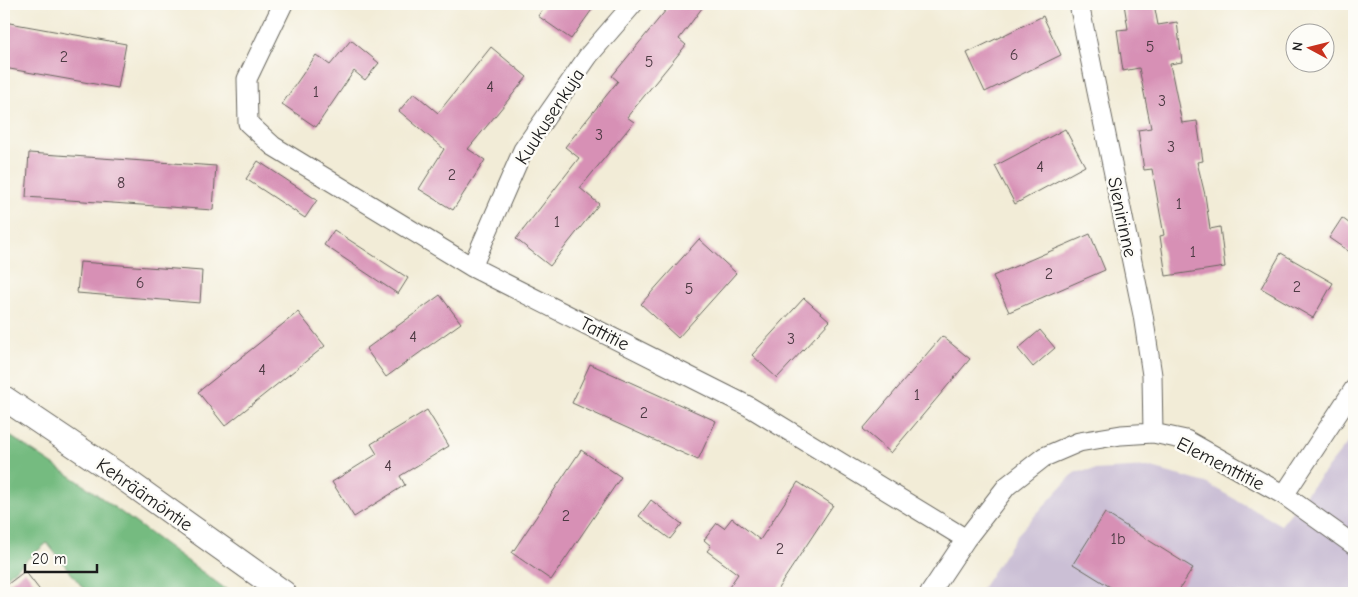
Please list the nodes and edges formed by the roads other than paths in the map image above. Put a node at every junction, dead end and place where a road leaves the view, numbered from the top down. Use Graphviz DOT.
graph roads {
  1 [pos="283,4"];
  2 [pos="633,4"];
  3 [pos="1079,4"];
  4 [pos="472,267"];
  5 [pos="1354,390"];
  6 [pos="4,398"];
  7 [pos="1152,433"];
  8 [pos="1284,495"];
  9 [pos="966,539"];
  10 [pos="1354,544"];
  11 [pos="284,593"];
  12 [pos="930,593"];
  1 -- 4 [label="street, Tattitie"];
  2 -- 4 [label="street, Kuukusenkuja"];
  3 -- 7 [label="street, Sienirinne"];
  4 -- 9 [label="street, Tattitie"];
  5 -- 8 [label="street"];
  6 -- 11 [label="street, Kehräämöntie"];
  7 -- 8 [label="street, Elementtitie"];
  7 -- 9 [label="street, Elementtitie"];
  8 -- 10 [label="street, Elementtitie"];
  9 -- 12 [label="street, Elementtitie"];
}
